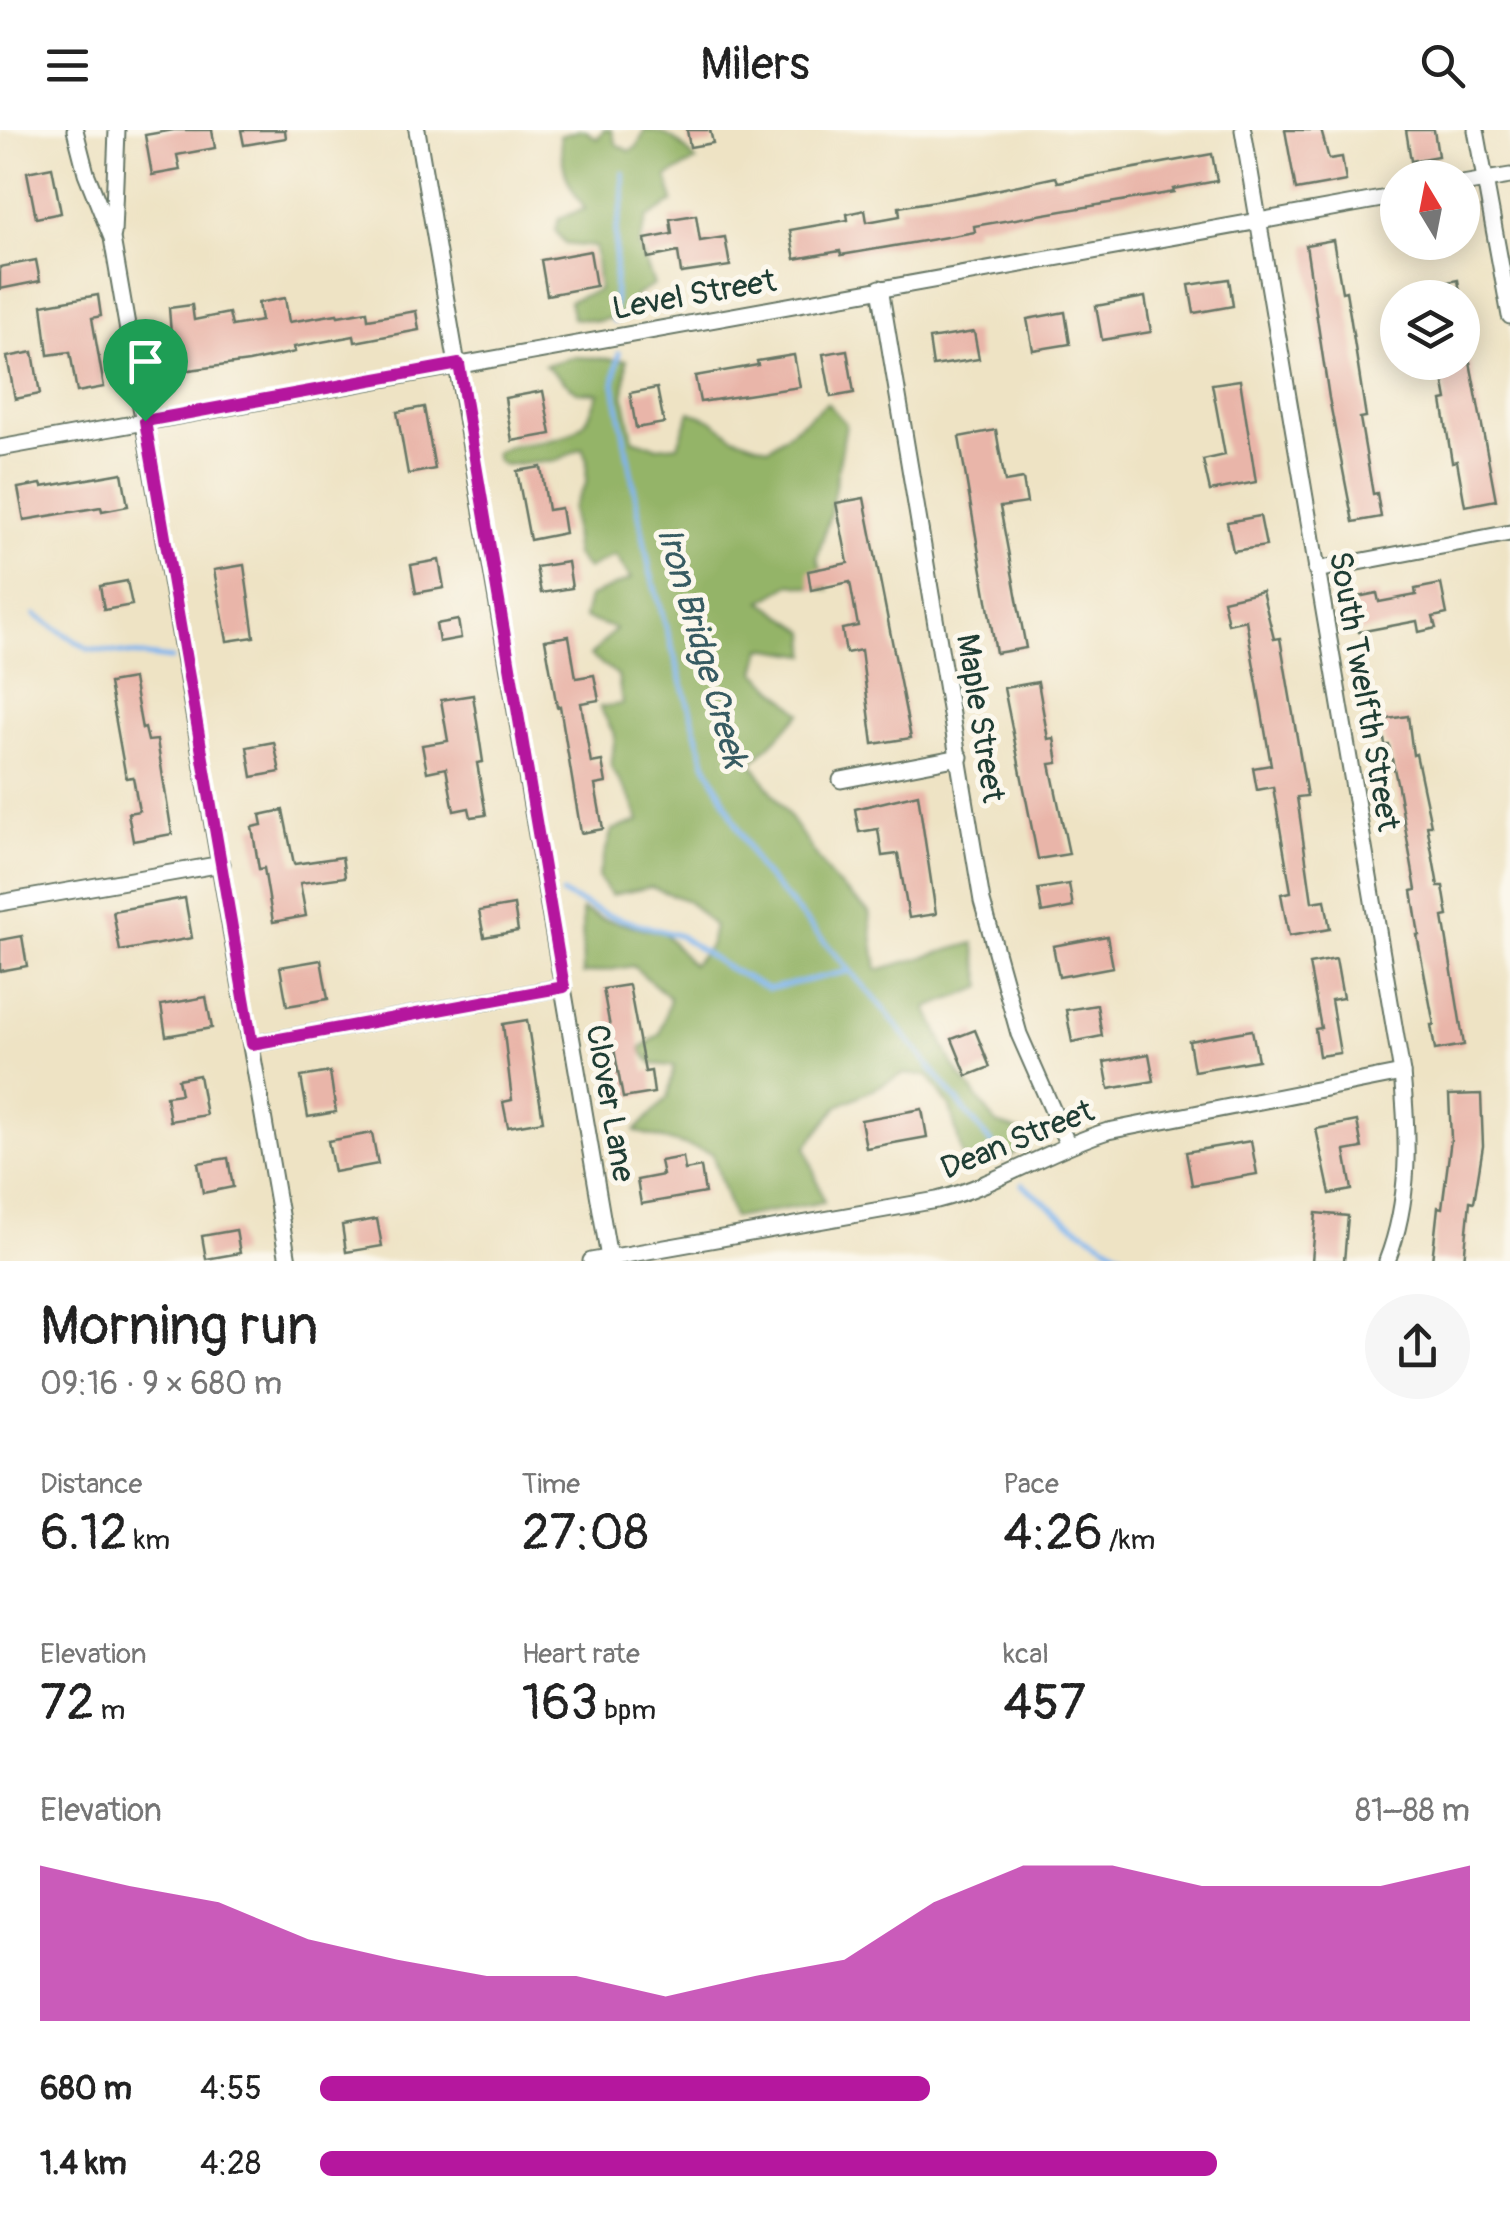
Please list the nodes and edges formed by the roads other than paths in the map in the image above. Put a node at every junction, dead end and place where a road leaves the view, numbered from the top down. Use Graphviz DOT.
graph roads {
  1 [pos="75,130"];
  2 [pos="117,130"];
  3 [pos="417,130"];
  4 [pos="1244,130"];
  5 [pos="1476,130"];
  6 [pos="1510,176"];
  7 [pos="1485,180"];
  8 [pos="1480,181"];
  9 [pos="1380,199"];
  10 [pos="1258,222"];
  11 [pos="112,238"];
  12 [pos="880,288"];
  13 [pos="1510,316"];
  14 [pos="459,364"];
  15 [pos="145,421"];
  16 [pos="0,448"];
  17 [pos="1510,533"];
  18 [pos="1316,570"];
  19 [pos="960,756"];
  20 [pos="841,780"];
  21 [pos="222,864"];
  22 [pos="0,904"];
  23 [pos="564,987"];
  24 [pos="252,1044"];
  25 [pos="1402,1073"];
  26 [pos="1068,1145"];
  27 [pos="714,1241"];
  28 [pos="609,1258"];
  29 [pos="288,1261"];
  30 [pos="591,1261"];
  31 [pos="716,1261"];
  32 [pos="1388,1261"];
  1 -- 11 [label="street"];
  2 -- 11 [label="street"];
  3 -- 14 [label="street, Clover Lane"];
  4 -- 10 [label="street, South Twelfth Street"];
  5 -- 7 [label="street"];
  6 -- 7 [label="street"];
  7 -- 8 [label="street"];
  7 -- 13 [label="street"];
  9 -- 10 [label="street, Level Street"];
  10 -- 12 [label="street, Level Street"];
  10 -- 18 [label="street, South Twelfth Street"];
  11 -- 15 [label="street"];
  12 -- 14 [label="street, Level Street"];
  12 -- 19 [label="street, Maple Street"];
  14 -- 15 [label="street, Level Street"];
  14 -- 23 [label="street, Clover Lane"];
  15 -- 16 [label="street, Level Street"];
  15 -- 21 [label="street"];
  17 -- 18 [label="street"];
  18 -- 25 [label="street, South Twelfth Street"];
  19 -- 20 [label="street"];
  19 -- 26 [label="street, Maple Street"];
  21 -- 22 [label="street"];
  21 -- 24 [label="street"];
  23 -- 24 [label="street"];
  23 -- 28 [label="street, Clover Lane"];
  24 -- 29 [label="street"];
  25 -- 26 [label="street, Dean Street"];
  25 -- 32 [label="street, South Twelfth Street"];
  26 -- 27 [label="street, Dean Street"];
  27 -- 28 [label="street, Dean Street"];
  27 -- 31 [label="street"];
  28 -- 30 [label="street, Dean Street"];
}
